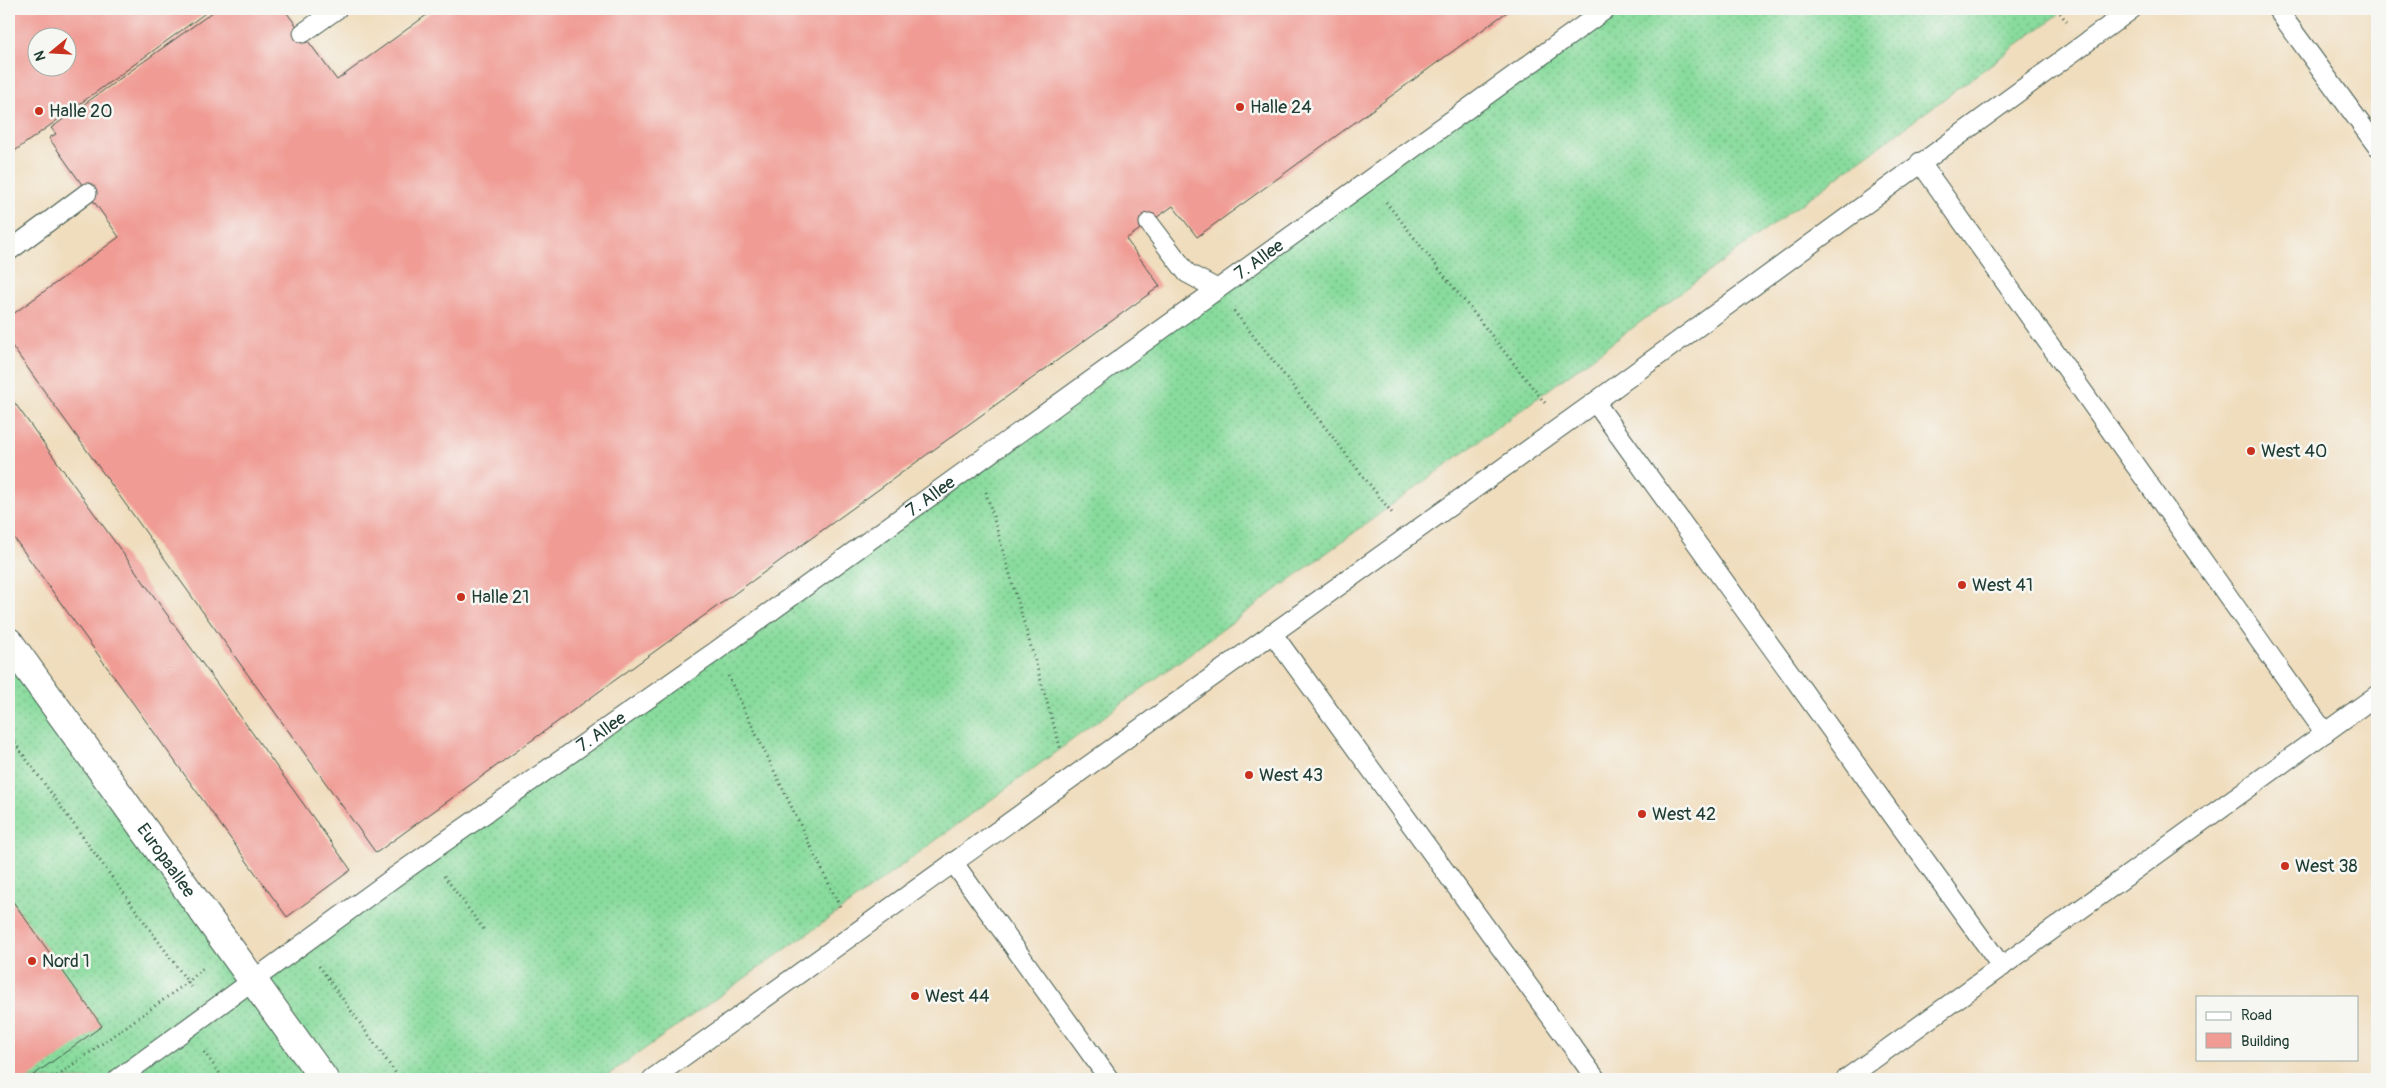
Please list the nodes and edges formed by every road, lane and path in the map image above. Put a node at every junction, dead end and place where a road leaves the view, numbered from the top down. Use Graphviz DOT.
graph roads {
  1 [pos="337,9"];
  2 [pos="1606,9"];
  3 [pos="2132,9"];
  4 [pos="2277,9"];
  5 [pos="303,34"];
  6 [pos="2377,146"];
  7 [pos="1920,162"];
  8 [pos="1368,180"];
  9 [pos="87,193"];
  10 [pos="1149,222"];
  11 [pos="9,250"];
  12 [pos="1217,289"];
  13 [pos="1595,402"];
  14 [pos="1562,425"];
  15 [pos="977,462"];
  16 [pos="1408,535"];
  17 [pos="1272,633"];
  18 [pos="9,642"];
  19 [pos="716,651"];
  20 [pos="2377,695"];
  21 [pos="2325,733"];
  22 [pos="9,735"];
  23 [pos="1069,779"];
  24 [pos="428,853"];
  25 [pos="954,862"];
  26 [pos="485,931"];
  27 [pos="854,934"];
  28 [pos="227,944"];
  29 [pos="304,944"];
  30 [pos="2002,967"];
  31 [pos="254,981"];
  32 [pos="188,982"];
  33 [pos="210,1013"];
  34 [pos="188,1029"];
  35 [pos="53,1079"];
  36 [pos="118,1079"];
  37 [pos="224,1079"];
  38 [pos="324,1079"];
  39 [pos="400,1079"];
  40 [pos="652,1079"];
  41 [pos="1109,1079"];
  42 [pos="1596,1079"];
  43 [pos="1846,1079"];
  1 -- 5 [label="lane"];
  2 -- 8 [label="lane, 7. Allee"];
  3 -- 7 [label="lane"];
  4 -- 6 [label="lane"];
  7 -- 13 [label="lane"];
  7 -- 21 [label="lane"];
  8 -- 12 [label="lane, 7. Allee"];
  8 -- 14 [label="path"];
  9 -- 11 [label="lane"];
  10 -- 12 [label="lane"];
  12 -- 15 [label="lane, 7. Allee"];
  12 -- 16 [label="path"];
  13 -- 14 [label="lane"];
  13 -- 30 [label="lane"];
  14 -- 16 [label="lane"];
  15 -- 19 [label="lane, 7. Allee"];
  15 -- 23 [label="path"];
  16 -- 17 [label="lane"];
  17 -- 23 [label="lane"];
  17 -- 42 [label="lane"];
  18 -- 28 [label="street, Europaallee"];
  19 -- 24 [label="lane, 7. Allee"];
  19 -- 27 [label="path"];
  20 -- 21 [label="lane"];
  21 -- 30 [label="lane"];
  22 -- 32 [label="path"];
  23 -- 25 [label="lane"];
  24 -- 26 [label="path"];
  24 -- 29 [label="lane, 7. Allee"];
  25 -- 27 [label="lane"];
  25 -- 41 [label="lane"];
  27 -- 40 [label="lane"];
  28 -- 31 [label="street, Europaallee"];
  28 -- 32 [label="path"];
  29 -- 31 [label="lane, 7. Allee"];
  29 -- 39 [label="path"];
  30 -- 43 [label="lane"];
  31 -- 33 [label="lane, 7. Allee"];
  31 -- 38 [label="street, Europaallee"];
  32 -- 33 [label="path"];
  32 -- 35 [label="path"];
  33 -- 34 [label="lane, 7. Allee"];
  34 -- 36 [label="lane, 7. Allee"];
  34 -- 37 [label="path"];
}
